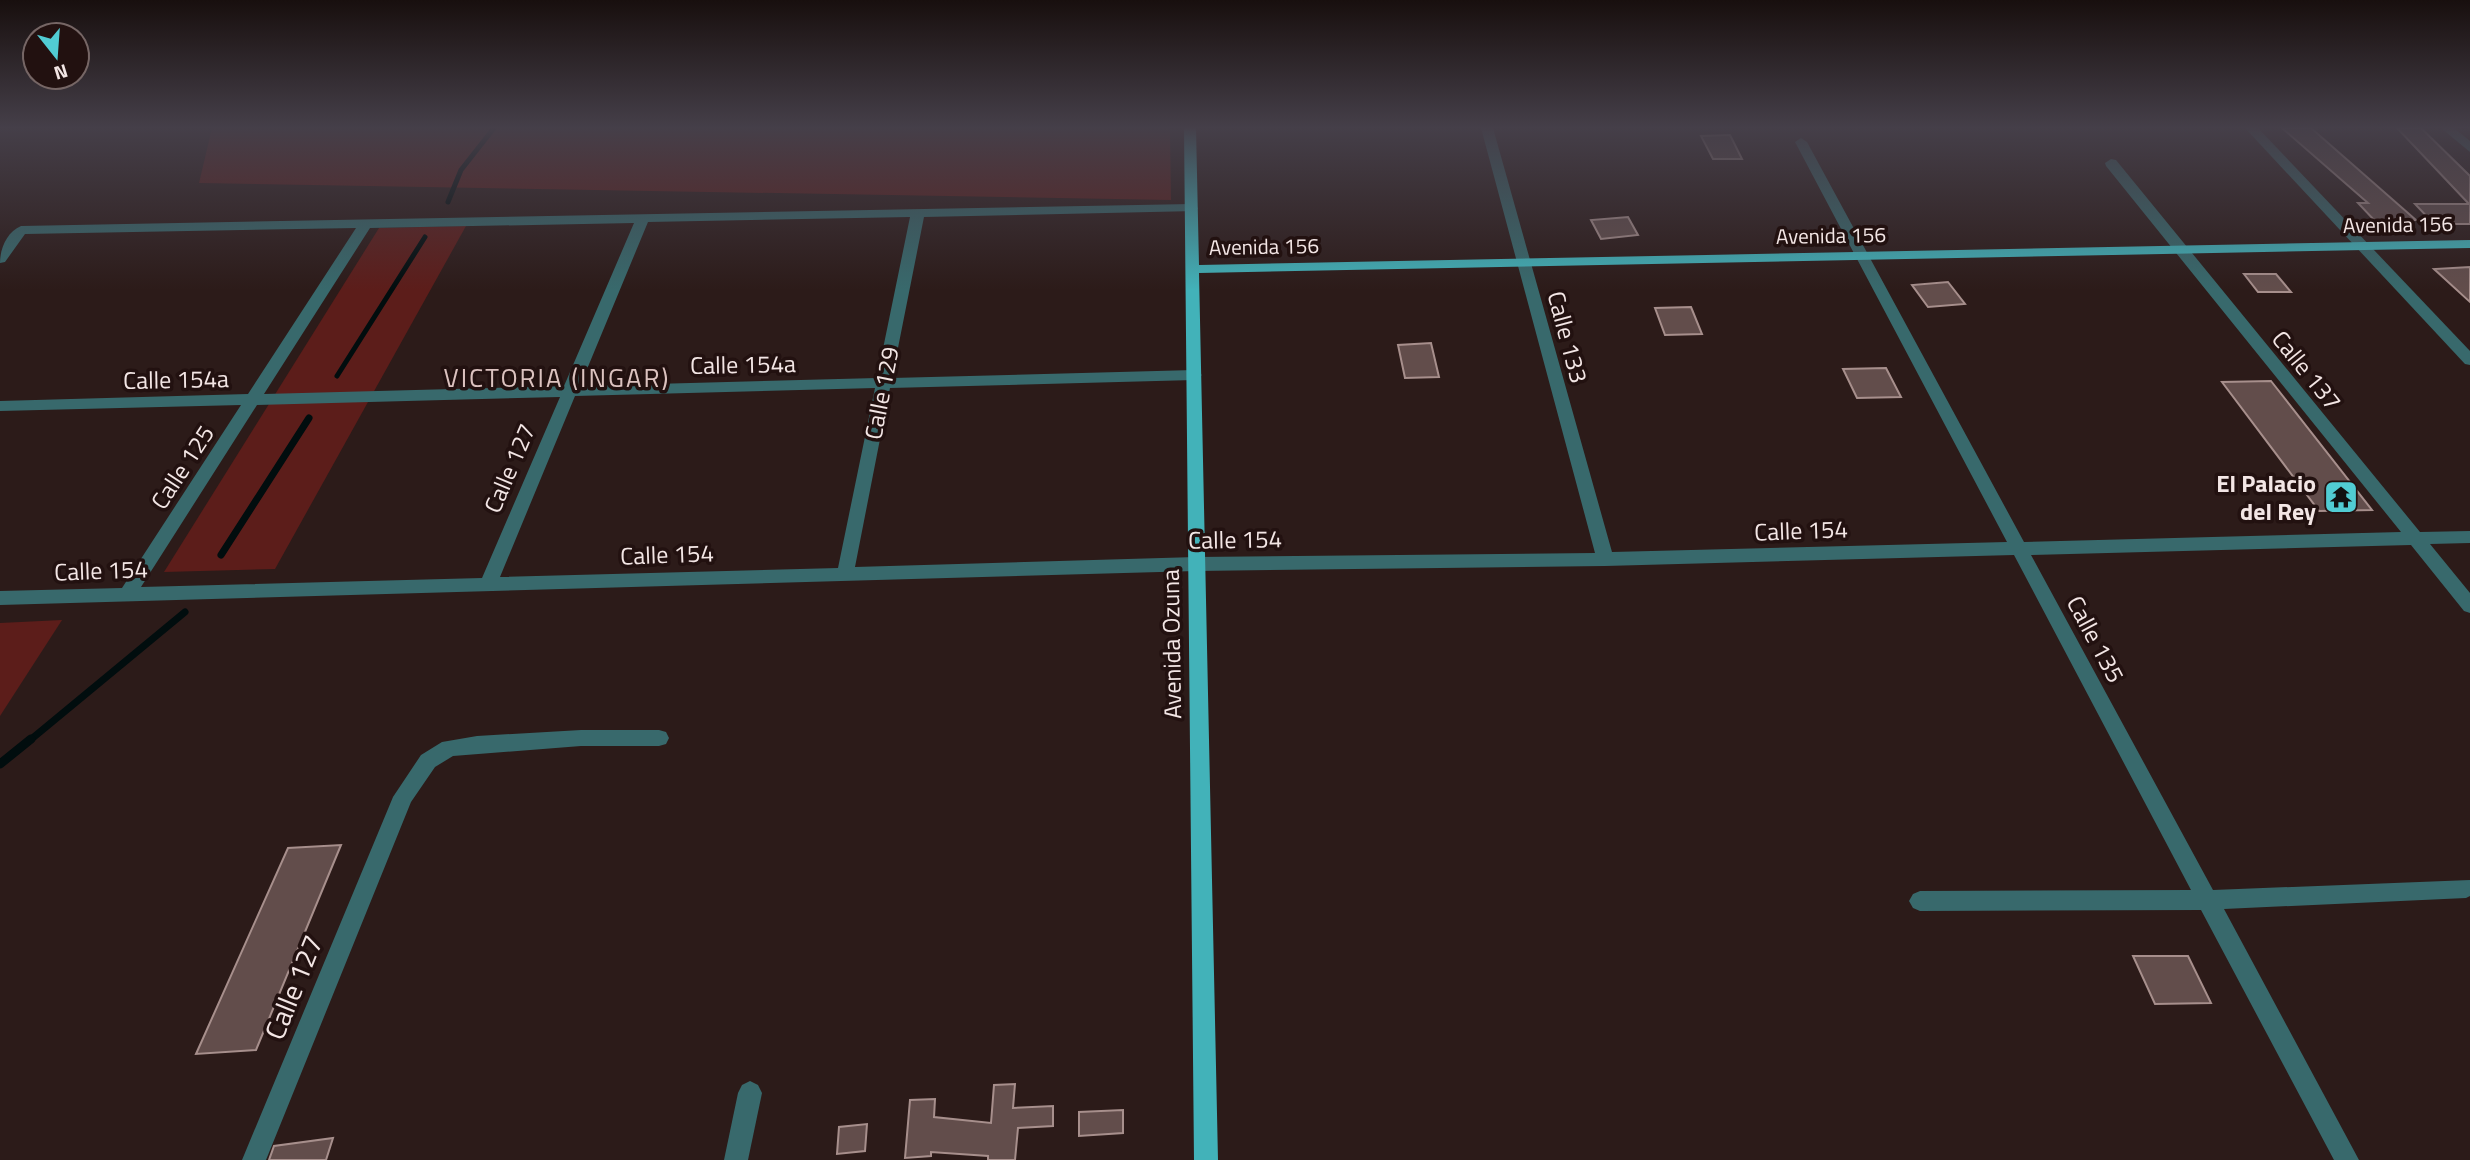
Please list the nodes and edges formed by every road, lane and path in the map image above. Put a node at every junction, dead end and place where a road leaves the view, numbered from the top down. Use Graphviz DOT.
graph roads {
  1 [pos="1191,182"];
  2 [pos="1502,182"];
  3 [pos="1822,182"];
  4 [pos="2125,182"];
  5 [pos="2302,182"];
  6 [pos="1191,208"];
  7 [pos="918,213"];
  8 [pos="643,218"];
  9 [pos="366,223"];
  10 [pos="2470,244"];
  11 [pos="2362,246"];
  12 [pos="2179,249"];
  13 [pos="1862,256"];
  14 [pos="0,259"];
  15 [pos="1524,262"];
  16 [pos="1192,269"];
  17 [pos="2470,360"];
  18 [pos="1194,375"];
  19 [pos="883,383"];
  20 [pos="570,391"];
  21 [pos="253,399"];
  22 [pos="0,406"];
  23 [pos="2470,537"];
  24 [pos="2415,538"];
  25 [pos="2020,548"];
  26 [pos="1605,559"];
  27 [pos="1196,564"];
  28 [pos="845,574"];
  29 [pos="488,584"];
  30 [pos="127,594"];
  31 [pos="0,597"];
  32 [pos="2470,606"];
  33 [pos="659,738"];
  34 [pos="2466,888"];
  35 [pos="2208,900"];
  36 [pos="1920,901"];
  37 [pos="750,1093"];
  38 [pos="254,1160"];
  39 [pos="736,1160"];
  40 [pos="1206,1160"];
  41 [pos="2347,1160"];
  1 -- 6 [label="main road, Avenida Ozuna"];
  2 -- 15 [label="street, Calle 133"];
  3 -- 13 [label="street, Calle 135"];
  4 -- 12 [label="street, Calle 137"];
  5 -- 11 [label="street"];
  6 -- 7 [label="street"];
  6 -- 16 [label="main road, Avenida Ozuna"];
  7 -- 8 [label="street"];
  7 -- 19 [label="street, Calle 129"];
  8 -- 9 [label="street"];
  8 -- 20 [label="street, Calle 127"];
  9 -- 14 [label="street"];
  9 -- 21 [label="street, Calle 125"];
  10 -- 11 [label="main road, Avenida 156"];
  11 -- 12 [label="main road, Avenida 156"];
  11 -- 17 [label="street"];
  12 -- 13 [label="main road, Avenida 156"];
  12 -- 24 [label="street, Calle 137"];
  13 -- 15 [label="main road, Avenida 156"];
  13 -- 25 [label="street, Calle 135"];
  15 -- 16 [label="main road, Avenida 156"];
  15 -- 26 [label="street, Calle 133"];
  16 -- 18 [label="main road, Avenida Ozuna"];
  18 -- 19 [label="street, Calle 154a"];
  18 -- 27 [label="main road, Avenida Ozuna"];
  19 -- 20 [label="street, Calle 154a"];
  19 -- 28 [label="street, Calle 129"];
  20 -- 21 [label="street, Calle 154a"];
  20 -- 29 [label="street, Calle 127"];
  21 -- 22 [label="street, Calle 154a"];
  21 -- 30 [label="street, Calle 125"];
  23 -- 24 [label="street, Calle 154"];
  24 -- 25 [label="street, Calle 154"];
  24 -- 32 [label="street, Calle 137"];
  25 -- 26 [label="street, Calle 154"];
  25 -- 35 [label="street, Calle 135"];
  26 -- 27 [label="street, Calle 154"];
  27 -- 28 [label="street, Calle 154"];
  27 -- 40 [label="main road, Avenida Ozuna"];
  28 -- 29 [label="street, Calle 154"];
  29 -- 30 [label="street, Calle 154"];
  30 -- 31 [label="street, Calle 154"];
  33 -- 38 [label="street, Calle 127"];
  34 -- 35 [label="street"];
  35 -- 36 [label="street"];
  35 -- 41 [label="street, Calle 135"];
  37 -- 39 [label="street"];
}
